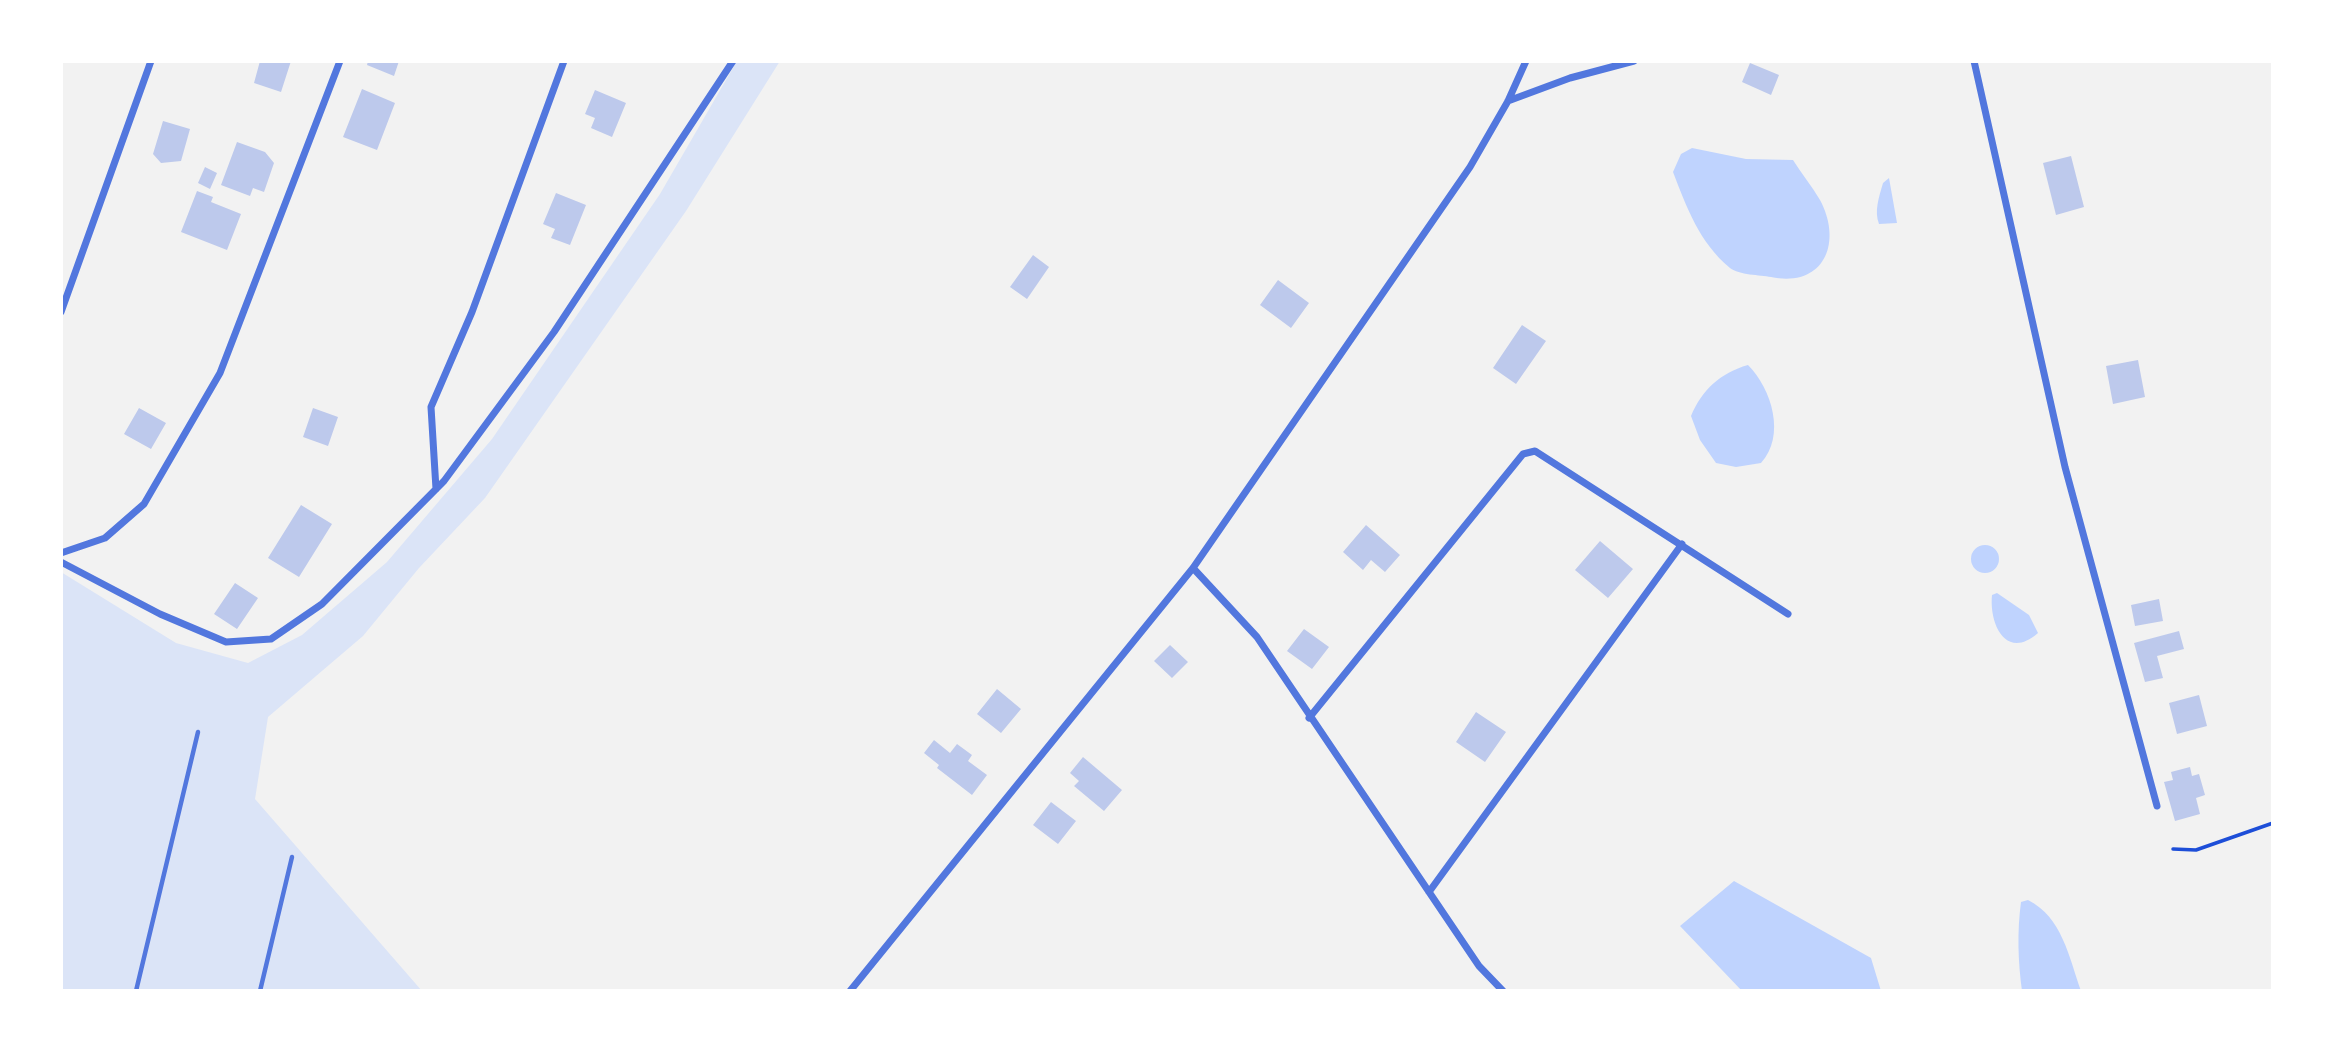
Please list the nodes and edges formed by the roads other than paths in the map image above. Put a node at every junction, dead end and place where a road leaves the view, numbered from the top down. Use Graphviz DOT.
graph roads {
  1 [pos="151,61"];
  2 [pos="340,61"];
  3 [pos="564,61"];
  4 [pos="733,61"];
  5 [pos="1526,61"];
  6 [pos="1634,61"];
  7 [pos="1974,61"];
  8 [pos="1508,102"];
  9 [pos="64,302"];
  10 [pos="61,312"];
  11 [pos="436,489"];
  12 [pos="1682,544"];
  13 [pos="61,553"];
  14 [pos="61,562"];
  15 [pos="1193,568"];
  16 [pos="1788,614"];
  17 [pos="1309,718"];
  18 [pos="198,732"];
  19 [pos="2157,806"];
  20 [pos="292,857"];
  21 [pos="1429,892"];
  22 [pos="136,991"];
  23 [pos="260,991"];
  24 [pos="850,991"];
  25 [pos="1503,991"];
  1 -- 9 [label="street"];
  2 -- 13 [label="street"];
  3 -- 11 [label="street"];
  4 -- 11 [label="street"];
  5 -- 8 [label="street"];
  6 -- 8 [label="street"];
  7 -- 19 [label="street"];
  8 -- 15 [label="street"];
  9 -- 10 [label="street"];
  11 -- 14 [label="street"];
  12 -- 16 [label="street"];
  12 -- 17 [label="street"];
  12 -- 21 [label="street"];
  15 -- 17 [label="street"];
  15 -- 24 [label="street"];
  17 -- 21 [label="street"];
  18 -- 22 [label="lane"];
  20 -- 23 [label="lane"];
  21 -- 25 [label="street"];
}
